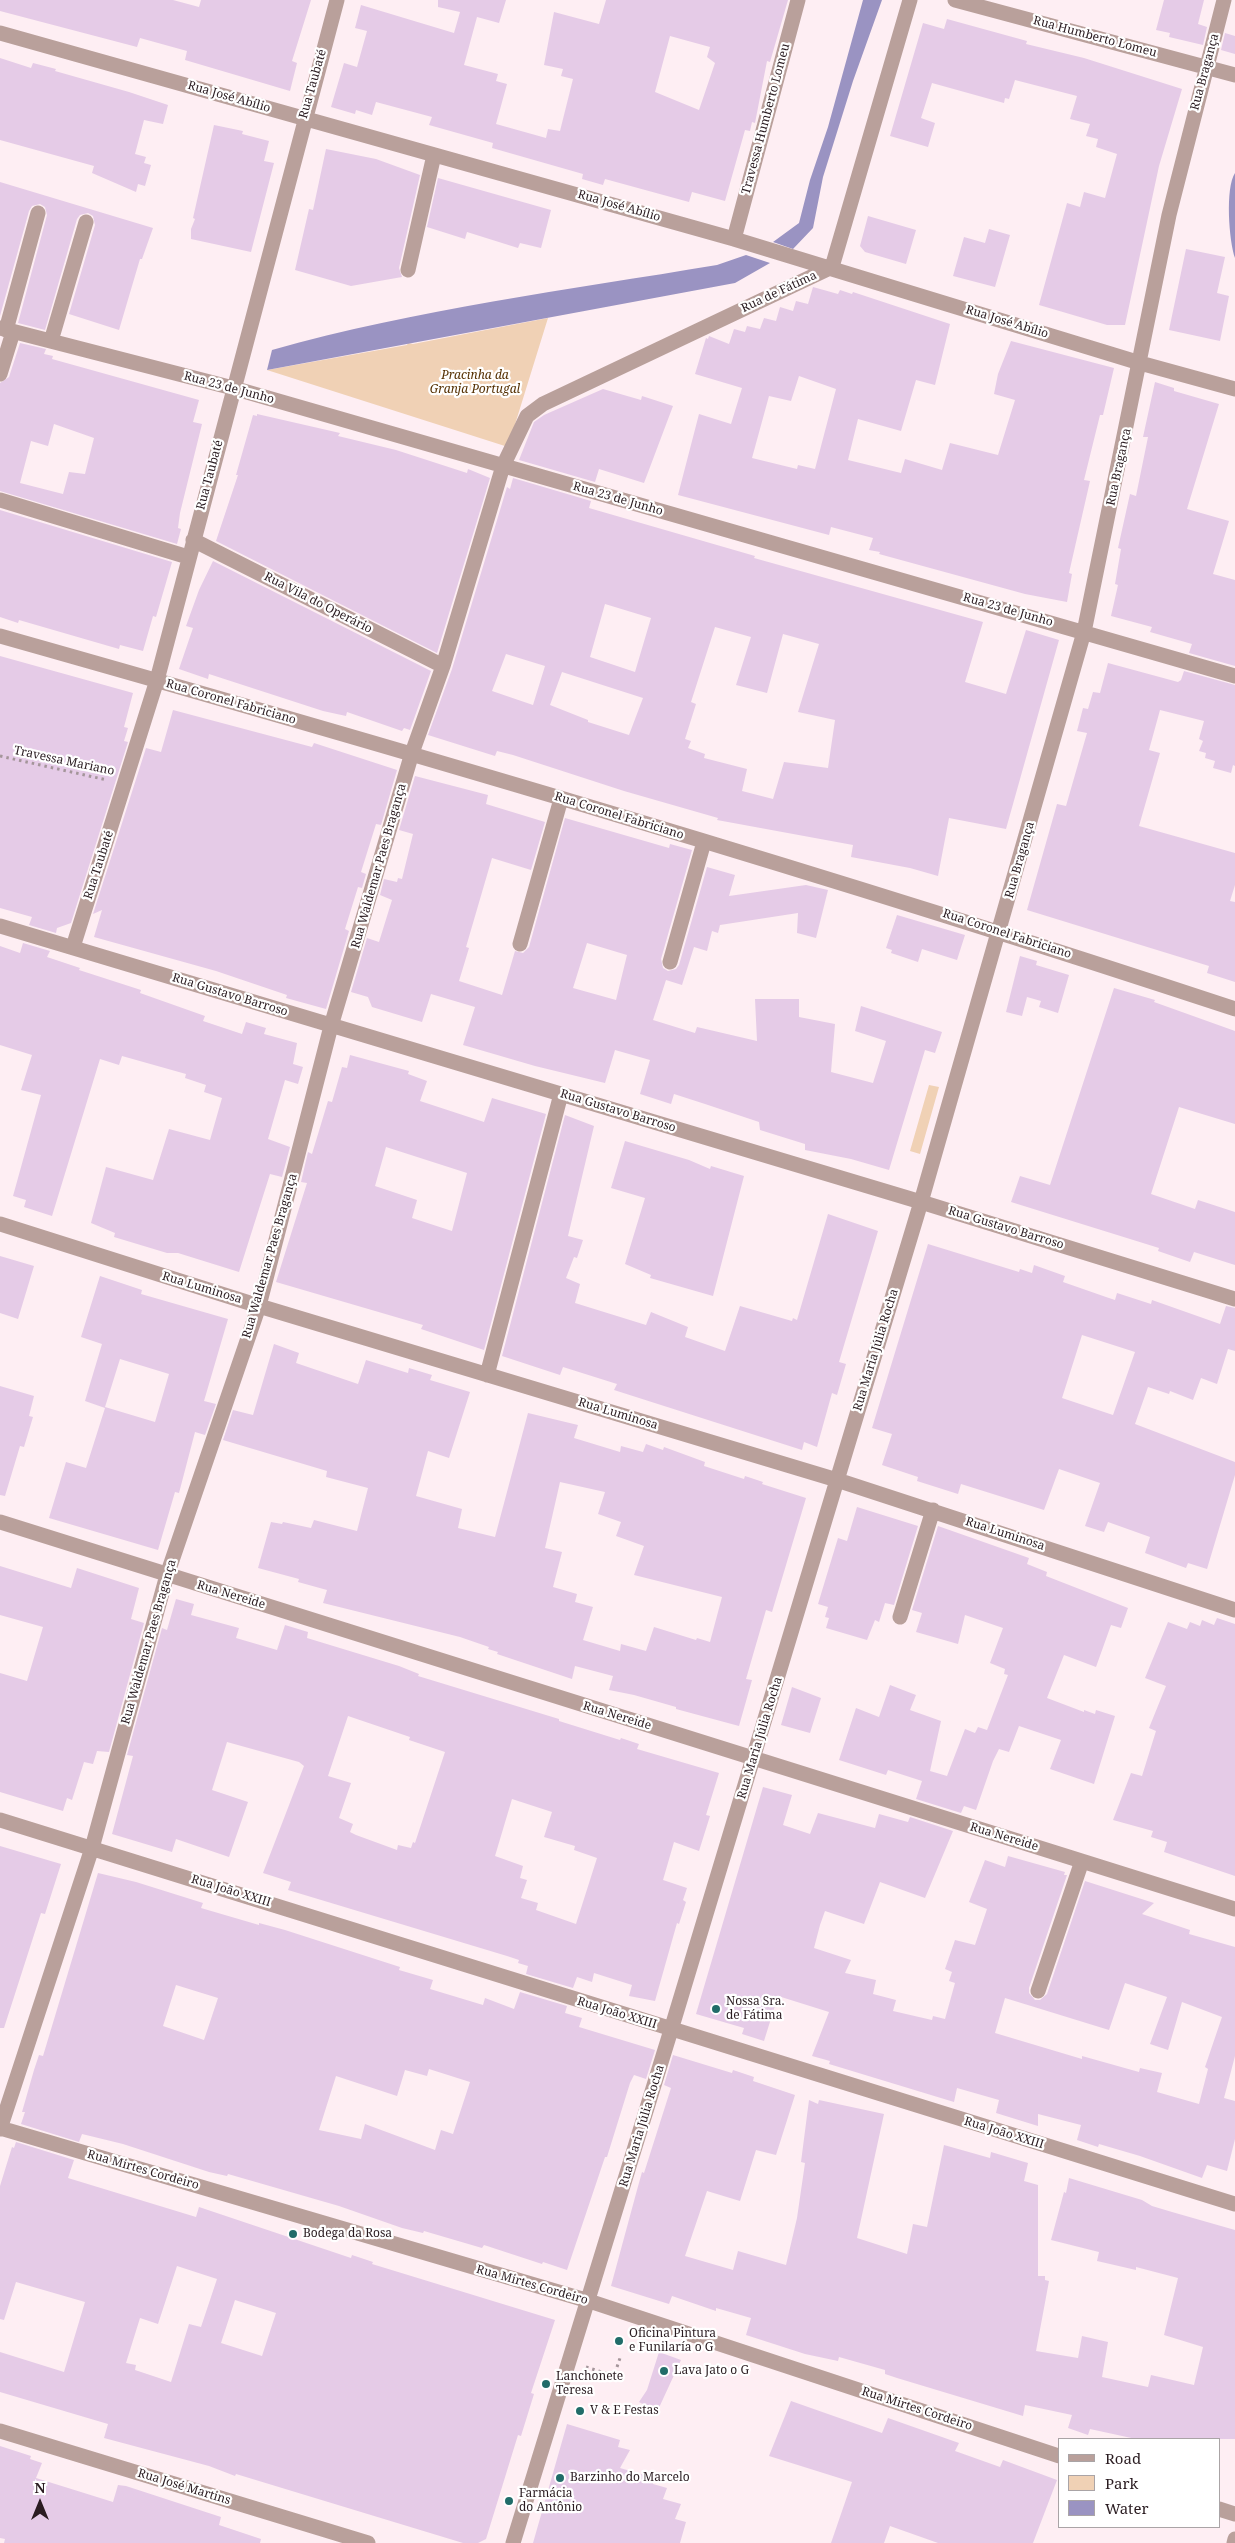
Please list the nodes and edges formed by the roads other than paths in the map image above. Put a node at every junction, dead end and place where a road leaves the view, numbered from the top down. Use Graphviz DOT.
graph roads {
  1 [pos="336,0"];
  2 [pos="798,0"];
  3 [pos="910,0"];
  4 [pos="955,0"];
  5 [pos="1224,0"];
  6 [pos="0,33"];
  7 [pos="1206,67"];
  8 [pos="1235,75"];
  9 [pos="304,118"];
  10 [pos="434,155"];
  11 [pos="38,213"];
  12 [pos="86,222"];
  13 [pos="734,239"];
  14 [pos="832,268"];
  15 [pos="408,270"];
  16 [pos="6,330"];
  17 [pos="51,342"];
  18 [pos="1140,363"];
  19 [pos="0,374"];
  20 [pos="233,388"];
  21 [pos="1235,388"];
  22 [pos="503,466"];
  23 [pos="0,500"];
  24 [pos="193,540"];
  25 [pos="188,557"];
  26 [pos="1084,632"];
  27 [pos="0,636"];
  28 [pos="444,666"];
  29 [pos="1235,676"];
  30 [pos="157,680"];
  31 [pos="412,754"];
  32 [pos="561,799"];
  33 [pos="704,842"];
  34 [pos="0,926"];
  35 [pos="1000,931"];
  36 [pos="520,944"];
  37 [pos="73,948"];
  38 [pos="670,962"];
  39 [pos="1235,1009"];
  40 [pos="331,1026"];
  41 [pos="561,1094"];
  42 [pos="921,1202"];
  43 [pos="0,1224"];
  44 [pos="1235,1299"];
  45 [pos="259,1306"];
  46 [pos="487,1375"];
  47 [pos="837,1480"];
  48 [pos="932,1510"];
  49 [pos="0,1522"];
  50 [pos="167,1575"];
  51 [pos="1235,1610"];
  52 [pos="900,1617"];
  53 [pos="754,1758"];
  54 [pos="0,1820"];
  55 [pos="92,1848"];
  56 [pos="1082,1861"];
  57 [pos="1235,1909"];
  58 [pos="1038,1991"];
  59 [pos="671,2030"];
  60 [pos="0,2128"];
  61 [pos="1235,2204"];
  62 [pos="588,2301"];
  63 [pos="0,2431"];
  64 [pos="1058,2456"];
  65 [pos="1220,2509"];
  66 [pos="1235,2514"];
  67 [pos="1235,2539"];
  68 [pos="368,2543"];
  69 [pos="513,2543"];
  70 [pos="1234,2543"];
  1 -- 9 [label="street, Rua Taubaté"];
  2 -- 13 [label="street, Travessa Humberto Lomeu"];
  3 -- 14 [label="street, Rua de Fátima"];
  4 -- 7 [label="street, Rua Humberto Lomeu"];
  5 -- 7 [label="street, Rua Bragança"];
  6 -- 9 [label="street, Rua José Abílio"];
  7 -- 8 [label="street, Rua Humberto Lomeu"];
  7 -- 18 [label="street, Rua Bragança"];
  9 -- 10 [label="street, Rua José Abílio"];
  9 -- 20 [label="street, Rua Taubaté"];
  10 -- 13 [label="street, Rua José Abílio"];
  10 -- 15 [label="street"];
  11 -- 16 [label="street"];
  12 -- 17 [label="street"];
  13 -- 14 [label="street, Rua José Abílio"];
  14 -- 18 [label="street, Rua José Abílio"];
  14 -- 22 [label="street, Rua de Fátima"];
  16 -- 17 [label="street, Rua 23 de Junho"];
  16 -- 19 [label="street"];
  17 -- 20 [label="street, Rua 23 de Junho"];
  18 -- 21 [label="street, Rua José Abílio"];
  18 -- 26 [label="street, Rua Bragança"];
  20 -- 22 [label="street, Rua 23 de Junho"];
  20 -- 24 [label="street, Rua Taubaté"];
  22 -- 26 [label="street, Rua 23 de Junho"];
  22 -- 28 [label="street, Rua Waldemar Paes Bragança"];
  23 -- 25 [label="street"];
  24 -- 25 [label="street, Rua Taubaté"];
  24 -- 28 [label="street, Rua Vila do Operário"];
  25 -- 30 [label="street, Rua Taubaté"];
  26 -- 29 [label="street, Rua 23 de Junho"];
  26 -- 35 [label="street, Rua Bragança"];
  27 -- 30 [label="street, Rua Coronel Fabriciano"];
  28 -- 31 [label="street, Rua Waldemar Paes Bragança"];
  30 -- 31 [label="street, Rua Coronel Fabriciano"];
  30 -- 37 [label="street, Rua Taubaté"];
  31 -- 32 [label="street, Rua Coronel Fabriciano"];
  31 -- 40 [label="street, Rua Waldemar Paes Bragança"];
  32 -- 33 [label="street, Rua Coronel Fabriciano"];
  32 -- 36 [label="street"];
  33 -- 35 [label="street, Rua Coronel Fabriciano"];
  33 -- 38 [label="street"];
  34 -- 37 [label="street, Rua Gustavo Barroso"];
  35 -- 39 [label="street, Rua Coronel Fabriciano"];
  35 -- 42 [label="street, Rua Maria Júlia Rocha"];
  37 -- 40 [label="street, Rua Gustavo Barroso"];
  40 -- 41 [label="street, Rua Gustavo Barroso"];
  40 -- 45 [label="street, Rua Waldemar Paes Bragança"];
  41 -- 42 [label="street, Rua Gustavo Barroso"];
  41 -- 46 [label="street"];
  42 -- 44 [label="street, Rua Gustavo Barroso"];
  42 -- 47 [label="street, Rua Maria Júlia Rocha"];
  43 -- 45 [label="street, Rua Luminosa"];
  45 -- 46 [label="street, Rua Luminosa"];
  45 -- 50 [label="street, Rua Waldemar Paes Bragança"];
  46 -- 47 [label="street, Rua Luminosa"];
  47 -- 48 [label="street, Rua Luminosa"];
  47 -- 53 [label="street, Rua Maria Júlia Rocha"];
  48 -- 51 [label="street, Rua Luminosa"];
  48 -- 52 [label="street"];
  49 -- 50 [label="street, Rua Nereide"];
  50 -- 53 [label="street, Rua Nereide"];
  50 -- 55 [label="street, Rua Waldemar Paes Bragança"];
  53 -- 56 [label="street, Rua Nereide"];
  53 -- 59 [label="street, Rua Maria Júlia Rocha"];
  54 -- 55 [label="street, Rua João XXIII"];
  55 -- 59 [label="street, Rua João XXIII"];
  55 -- 60 [label="street, Rua Waldemar Paes Bragança"];
  56 -- 57 [label="street, Rua Nereide"];
  56 -- 58 [label="street"];
  59 -- 61 [label="street, Rua João XXIII"];
  59 -- 62 [label="street, Rua Maria Júlia Rocha"];
  60 -- 62 [label="street, Rua Mirtes Cordeiro"];
  62 -- 64 [label="street, Rua Mirtes Cordeiro"];
  62 -- 69 [label="street, Rua Maria Júlia Rocha"];
  63 -- 68 [label="street, Rua José Martins"];
  65 -- 66 [label="street"];
  67 -- 70 [label="street"];
}
